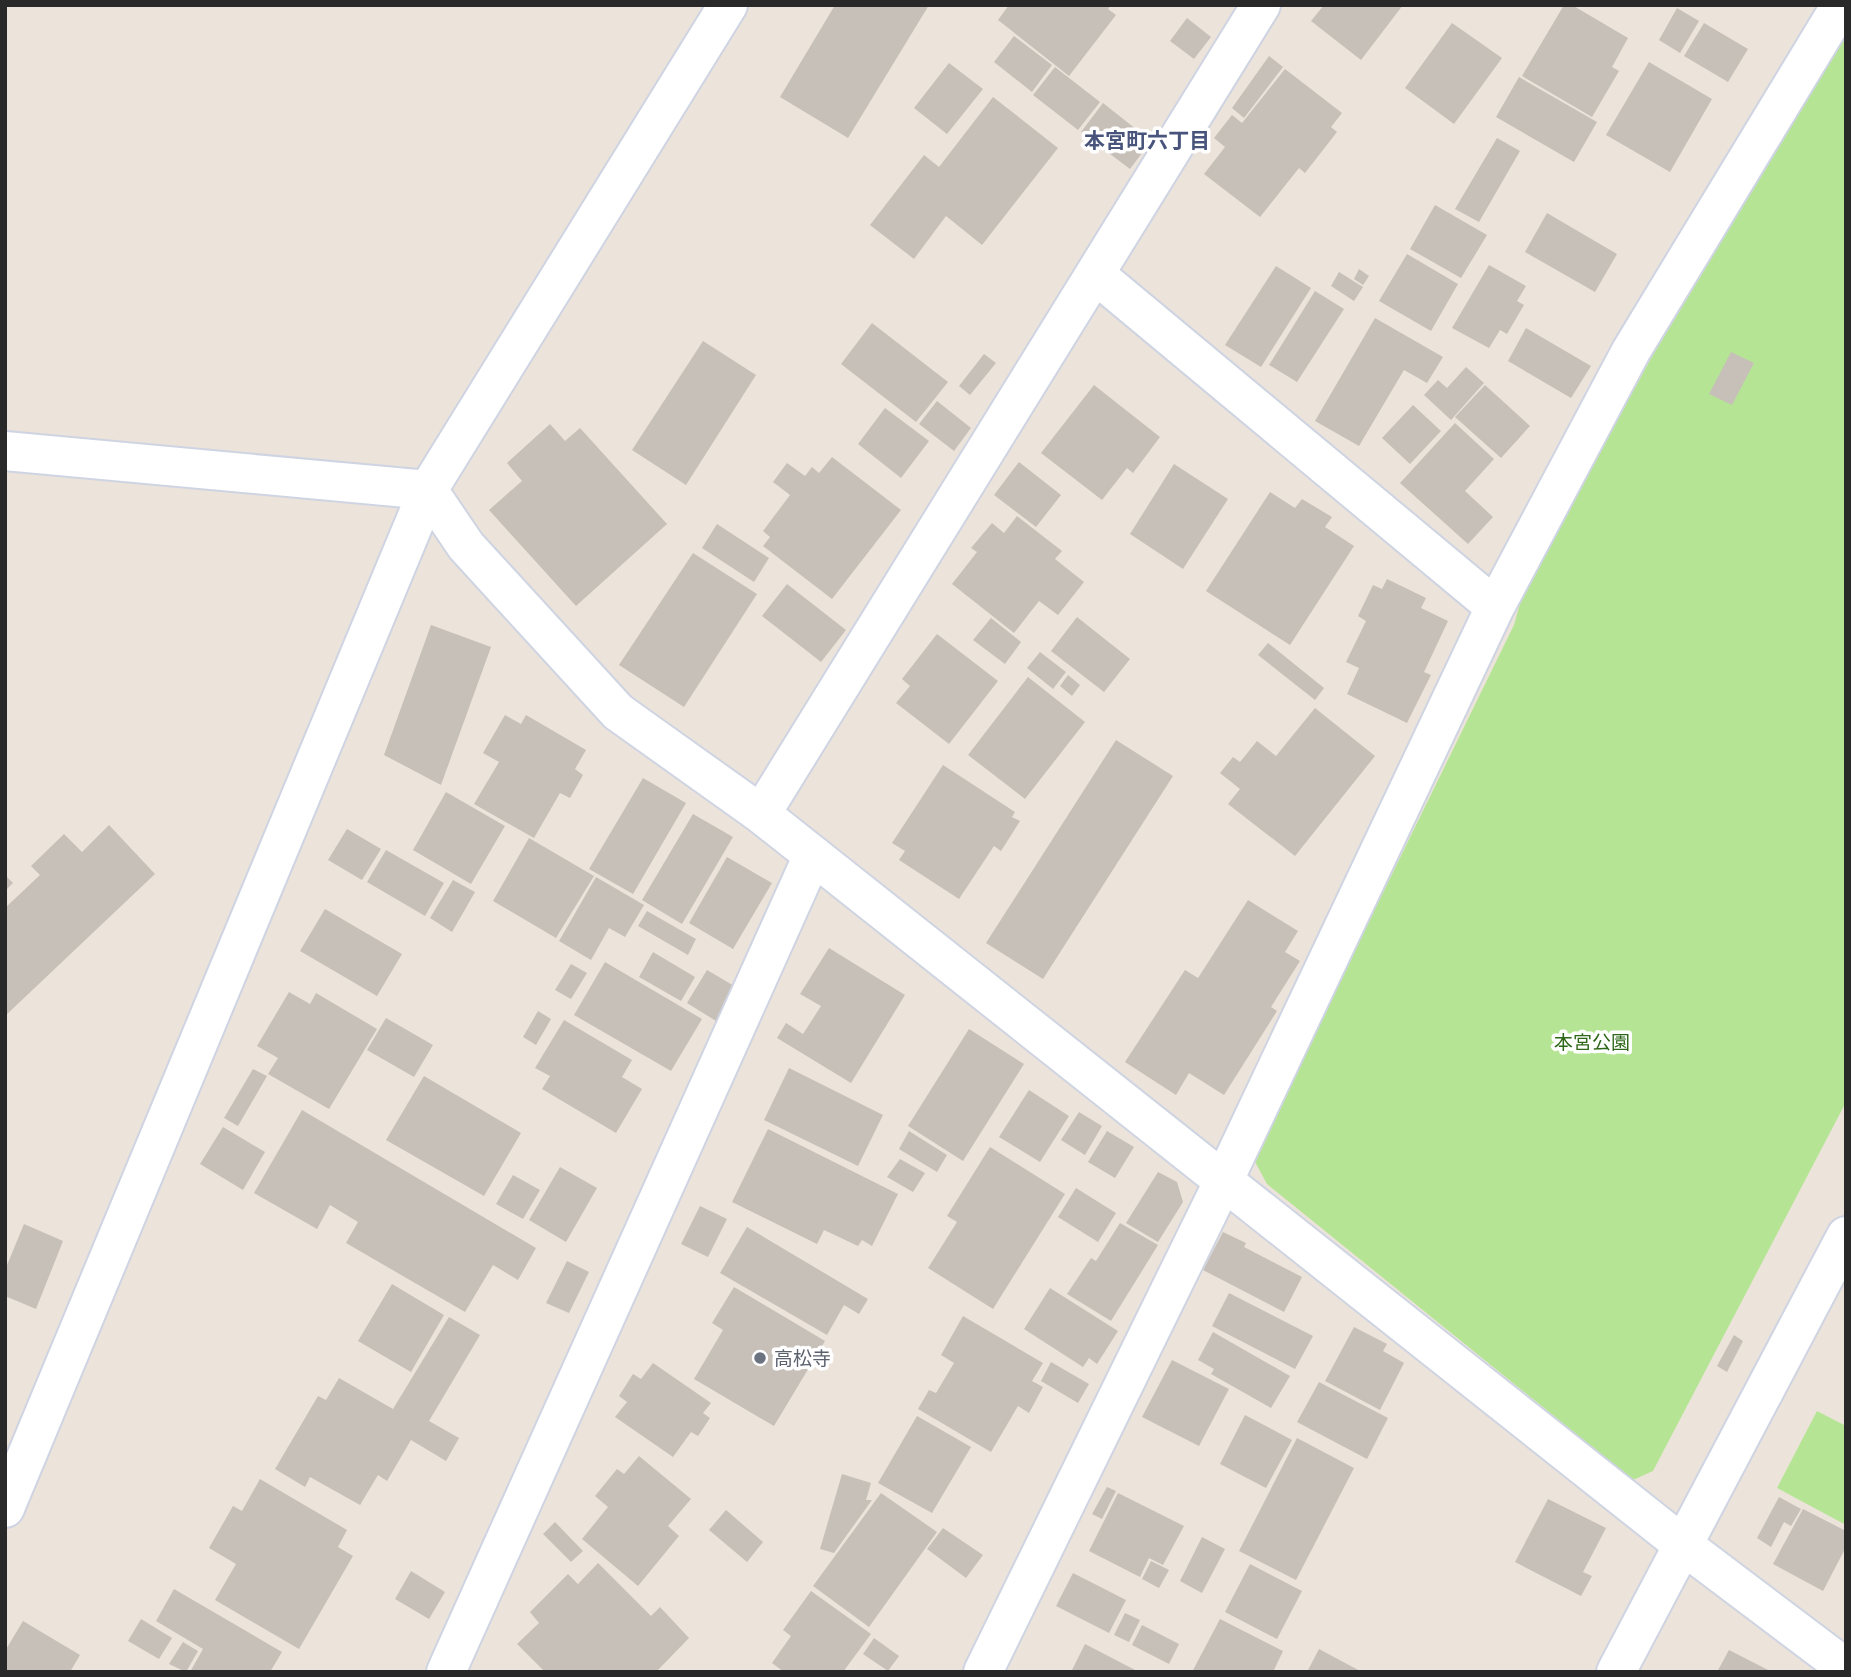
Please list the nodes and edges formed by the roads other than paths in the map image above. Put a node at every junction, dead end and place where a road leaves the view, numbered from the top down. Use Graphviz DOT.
graph roads {
  1 [pos="728,5"];
  2 [pos="1261,5"];
  3 [pos="1841,5"];
  4 [pos="1095,274"];
  5 [pos="5,450"];
  6 [pos="428,490"];
  7 [pos="1495,607"];
  8 [pos="761,814"];
  9 [pos="813,855"];
  10 [pos="1224,1180"];
  11 [pos="1846,1236"];
  12 [pos="5,1508"];
  13 [pos="1683,1545"];
  14 [pos="1846,1668"];
  15 [pos="446,1672"];
  16 [pos="983,1672"];
  17 [pos="1616,1672"];
  1 -- 6 [label="street"];
  2 -- 4 [label="street"];
  3 -- 7 [label="street"];
  4 -- 7 [label="street"];
  4 -- 8 [label="street"];
  5 -- 6 [label="street"];
  6 -- 8 [label="street"];
  6 -- 12 [label="street"];
  7 -- 10 [label="street"];
  8 -- 9 [label="street"];
  9 -- 10 [label="street"];
  9 -- 15 [label="street"];
  10 -- 13 [label="street"];
  10 -- 16 [label="street"];
  11 -- 13 [label="street"];
  13 -- 14 [label="street"];
  13 -- 17 [label="street"];
}
